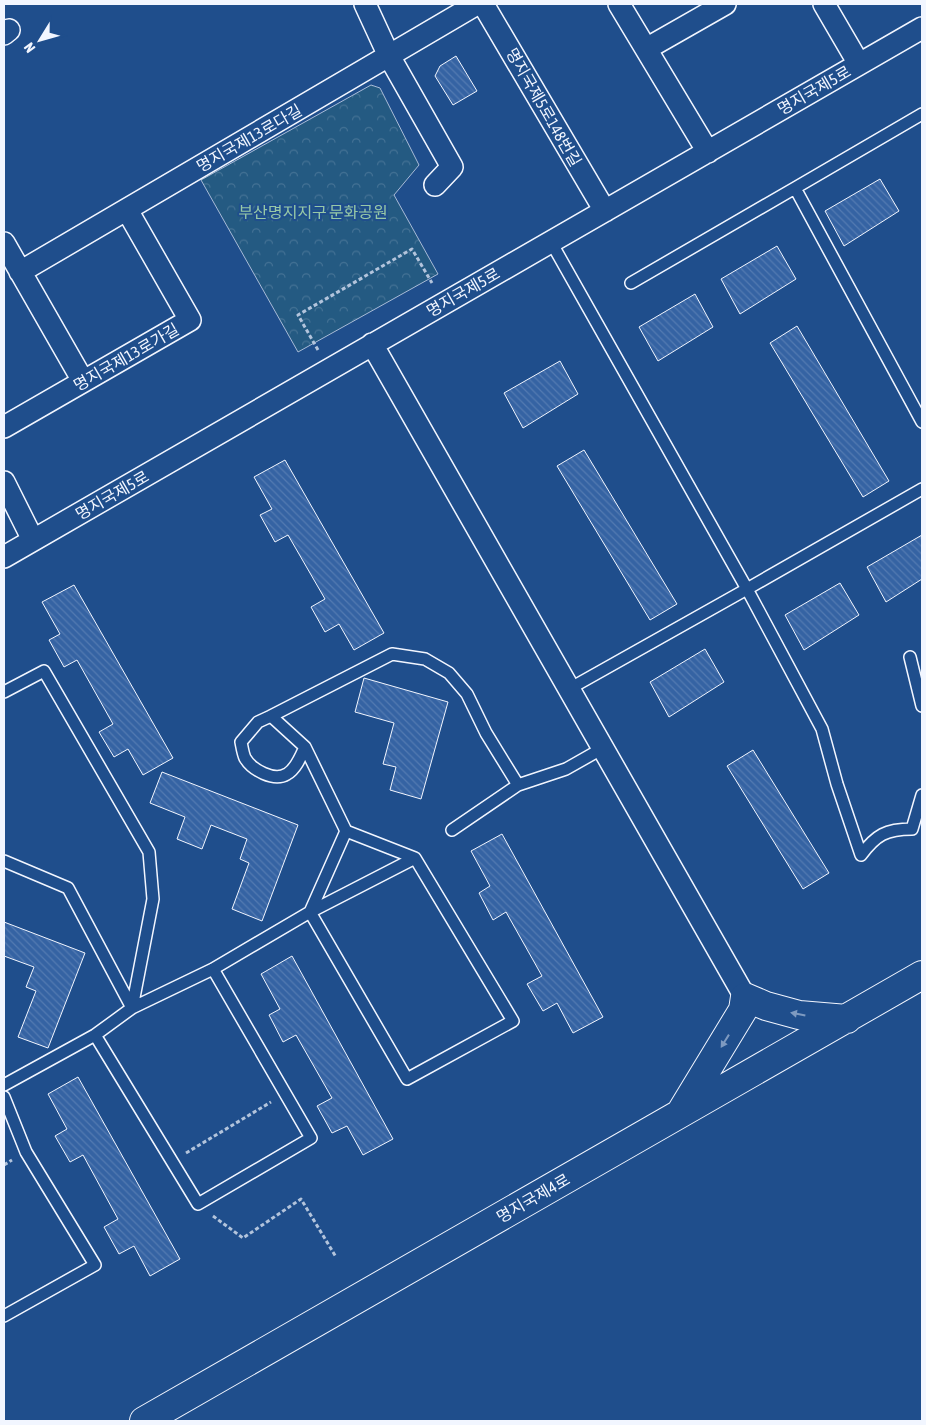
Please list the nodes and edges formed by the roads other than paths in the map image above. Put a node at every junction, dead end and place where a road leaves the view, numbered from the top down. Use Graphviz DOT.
graph roads {
  1 [pos="366,4"];
  2 [pos="477,4"];
  3 [pos="483,4"];
  4 [pos="619,4"];
  5 [pos="725,4"];
  6 [pos="824,4"];
  7 [pos="922,28"];
  8 [pos="646,49"];
  9 [pos="389,56"];
  10 [pos="859,64"];
  11 [pos="922,114"];
  12 [pos="708,152"];
  13 [pos="435,185"];
  14 [pos="795,188"];
  15 [pos="127,210"];
  16 [pos="605,211"];
  17 [pos="551,242"];
  18 [pos="4,243"];
  19 [pos="20,272"];
  20 [pos="632,283"];
  21 [pos="372,344"];
  22 [pos="83,382"];
  23 [pos="922,422"];
  24 [pos="4,427"];
  25 [pos="4,482"];
  26 [pos="922,489"];
  27 [pos="33,540"];
  28 [pos="4,557"];
  29 [pos="747,590"];
  30 [pos="910,657"];
  31 [pos="569,689"];
  32 [pos="4,692"];
  33 [pos="922,706"];
  34 [pos="271,716"];
  35 [pos="305,747"];
  36 [pos="603,748"];
  37 [pos="518,785"];
  38 [pos="922,795"];
  39 [pos="452,830"];
  40 [pos="346,832"];
  41 [pos="415,858"];
  42 [pos="4,861"];
  43 [pos="310,912"];
  44 [pos="213,969"];
  45 [pos="922,976"];
  46 [pos="745,997"];
  47 [pos="132,1008"];
  48 [pos="847,1019"];
  49 [pos="95,1035"];
  50 [pos="4,1085"];
  51 [pos="4,1097"];
  52 [pos="681,1114"];
  53 [pos="4,1316"];
  54 [pos="144,1421"];
  1 -- 9 [label="street"];
  2 -- 9 [label="street, 명지국제13로다길"];
  3 -- 16 [label="street, 명지국제5로148번길"];
  4 -- 8 [label="street"];
  5 -- 8 [label="street"];
  6 -- 10 [label="street"];
  7 -- 10 [label="street, 명지국제5로"];
  8 -- 12 [label="street"];
  9 -- 13 [label="street"];
  9 -- 15 [label="street, 명지국제13로다길"];
  10 -- 12 [label="street, 명지국제5로"];
  11 -- 14 [label="lane"];
  12 -- 16 [label="street, 명지국제5로"];
  14 -- 20 [label="lane"];
  14 -- 23 [label="lane"];
  15 -- 19 [label="street, 명지국제13로다길"];
  15 -- 22 [label="street, 명지국제13로가길"];
  16 -- 17 [label="street, 명지국제5로"];
  17 -- 21 [label="street, 명지국제5로"];
  17 -- 29 [label="lane"];
  18 -- 19 [label="street"];
  19 -- 22 [label="street"];
  21 -- 27 [label="street, 명지국제5로"];
  21 -- 31 [label="street"];
  22 -- 24 [label="street, 명지국제13로가길"];
  25 -- 27 [label="street"];
  26 -- 29 [label="lane"];
  27 -- 28 [label="street, 명지국제5로"];
  29 -- 31 [label="lane"];
  29 -- 38 [label="lane"];
  30 -- 33 [label="lane"];
  31 -- 36 [label="street"];
  32 -- 47 [label="lane"];
  34 -- 35 [label="lane"];
  34 -- 35 [label="lane"];
  34 -- 37 [label="lane"];
  35 -- 40 [label="lane"];
  36 -- 37 [label="lane"];
  36 -- 46 [label="street"];
  37 -- 39 [label="lane"];
  40 -- 41 [label="lane"];
  40 -- 43 [label="lane"];
  41 -- 43 [label="lane"];
  41 -- 43 [label="lane"];
  42 -- 47 [label="lane"];
  43 -- 44 [label="lane"];
  44 -- 47 [label="lane"];
  44 -- 49 [label="lane"];
  45 -- 48 [label="main road, 명지국제4로"];
  48 -- 46 [label="main road, one-way"];
  46 -- 52 [label="main road, one-way"];
  47 -- 49 [label="lane"];
  48 -- 52 [label="main road, 명지국제4로"];
  49 -- 50 [label="lane"];
  51 -- 53 [label="lane"];
  52 -- 54 [label="main road, 명지국제4로"];
}
